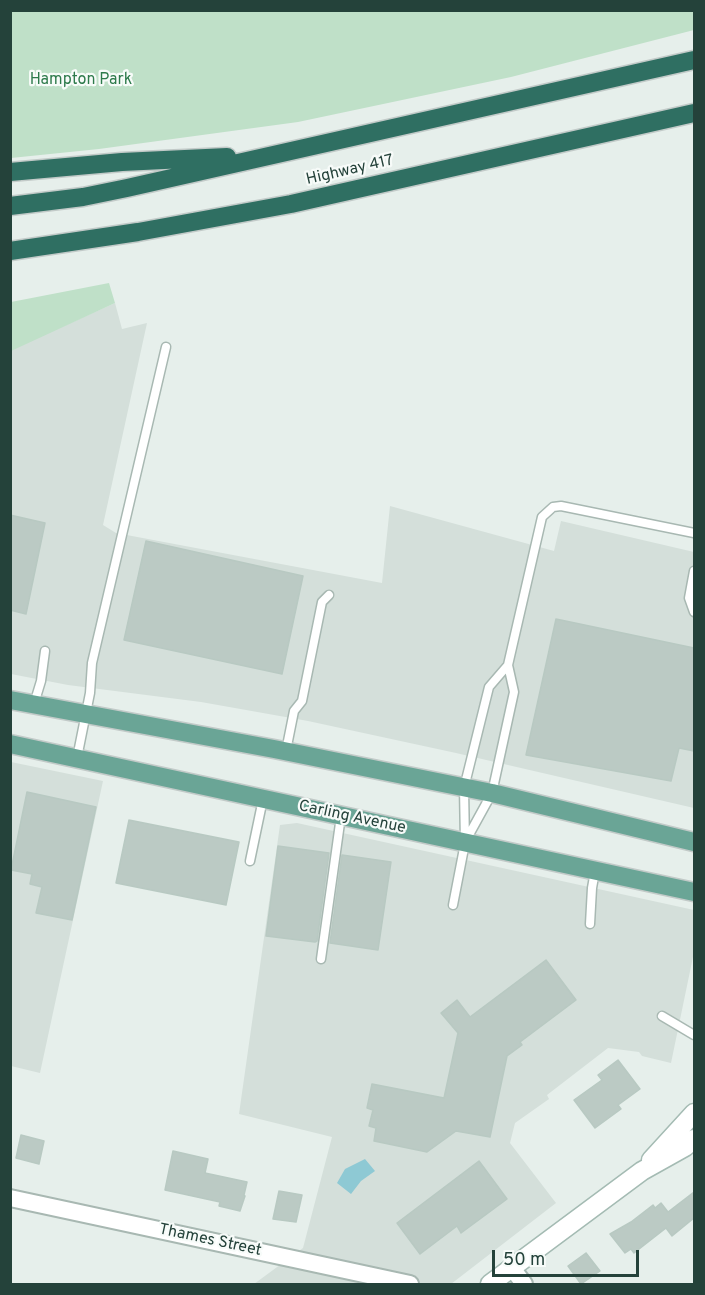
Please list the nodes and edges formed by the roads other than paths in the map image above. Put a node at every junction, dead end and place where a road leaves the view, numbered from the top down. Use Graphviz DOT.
graph roads {
  1 [pos="694,60"];
  2 [pos="694,112"];
  3 [pos="274,155"];
  4 [pos="10,172"];
  5 [pos="10,206"];
  6 [pos="10,251"];
  7 [pos="166,347"];
  8 [pos="694,533"];
  9 [pos="694,572"];
  10 [pos="329,595"];
  11 [pos="694,612"];
  12 [pos="45,651"];
  13 [pos="508,665"];
  14 [pos="10,700"];
  15 [pos="34,704"];
  16 [pos="87,714"];
  17 [pos="10,744"];
  18 [pos="286,751"];
  19 [pos="77,758"];
  20 [pos="464,788"];
  21 [pos="492,793"];
  22 [pos="263,799"];
  23 [pos="341,816"];
  24 [pos="694,842"];
  25 [pos="465,843"];
  26 [pos="250,861"];
  27 [pos="596,871"];
  28 [pos="694,892"];
  29 [pos="453,905"];
  30 [pos="590,924"];
  31 [pos="321,959"];
  32 [pos="662,1016"];
  33 [pos="694,1035"];
  34 [pos="694,1113"];
  35 [pos="691,1142"];
  36 [pos="642,1171"];
  37 [pos="10,1198"];
  38 [pos="512,1268"];
  39 [pos="410,1284"];
  40 [pos="490,1284"];
  41 [pos="524,1284"];
  1 -- 3 [label="highway"];
  2 -- 6 [label="highway, Highway 417"];
  3 -- 4 [label="highway"];
  3 -- 5 [label="highway"];
  7 -- 16 [label="lane"];
  8 -- 13 [label="lane"];
  9 -- 11 [label="lane"];
  10 -- 18 [label="lane"];
  12 -- 15 [label="lane"];
  13 -- 20 [label="lane"];
  13 -- 21 [label="lane"];
  14 -- 15 [label="main road"];
  15 -- 16 [label="main road"];
  16 -- 18 [label="main road"];
  16 -- 19 [label="lane"];
  17 -- 19 [label="main road, Carling Avenue"];
  18 -- 20 [label="main road"];
  19 -- 22 [label="main road, Carling Avenue"];
  20 -- 21 [label="main road"];
  20 -- 25 [label="lane"];
  21 -- 24 [label="main road"];
  21 -- 25 [label="lane"];
  22 -- 23 [label="main road, Carling Avenue"];
  22 -- 26 [label="lane"];
  23 -- 25 [label="main road, Carling Avenue"];
  23 -- 31 [label="lane"];
  25 -- 27 [label="main road, Carling Avenue"];
  25 -- 29 [label="lane"];
  27 -- 28 [label="main road, Carling Avenue"];
  27 -- 30 [label="lane"];
  32 -- 33 [label="lane"];
  34 -- 36 [label="main road"];
  35 -- 36 [label="main road"];
  36 -- 38 [label="main road"];
  37 -- 39 [label="street, Thames Street"];
  38 -- 40 [label="main road"];
  38 -- 41 [label="street"];
}
